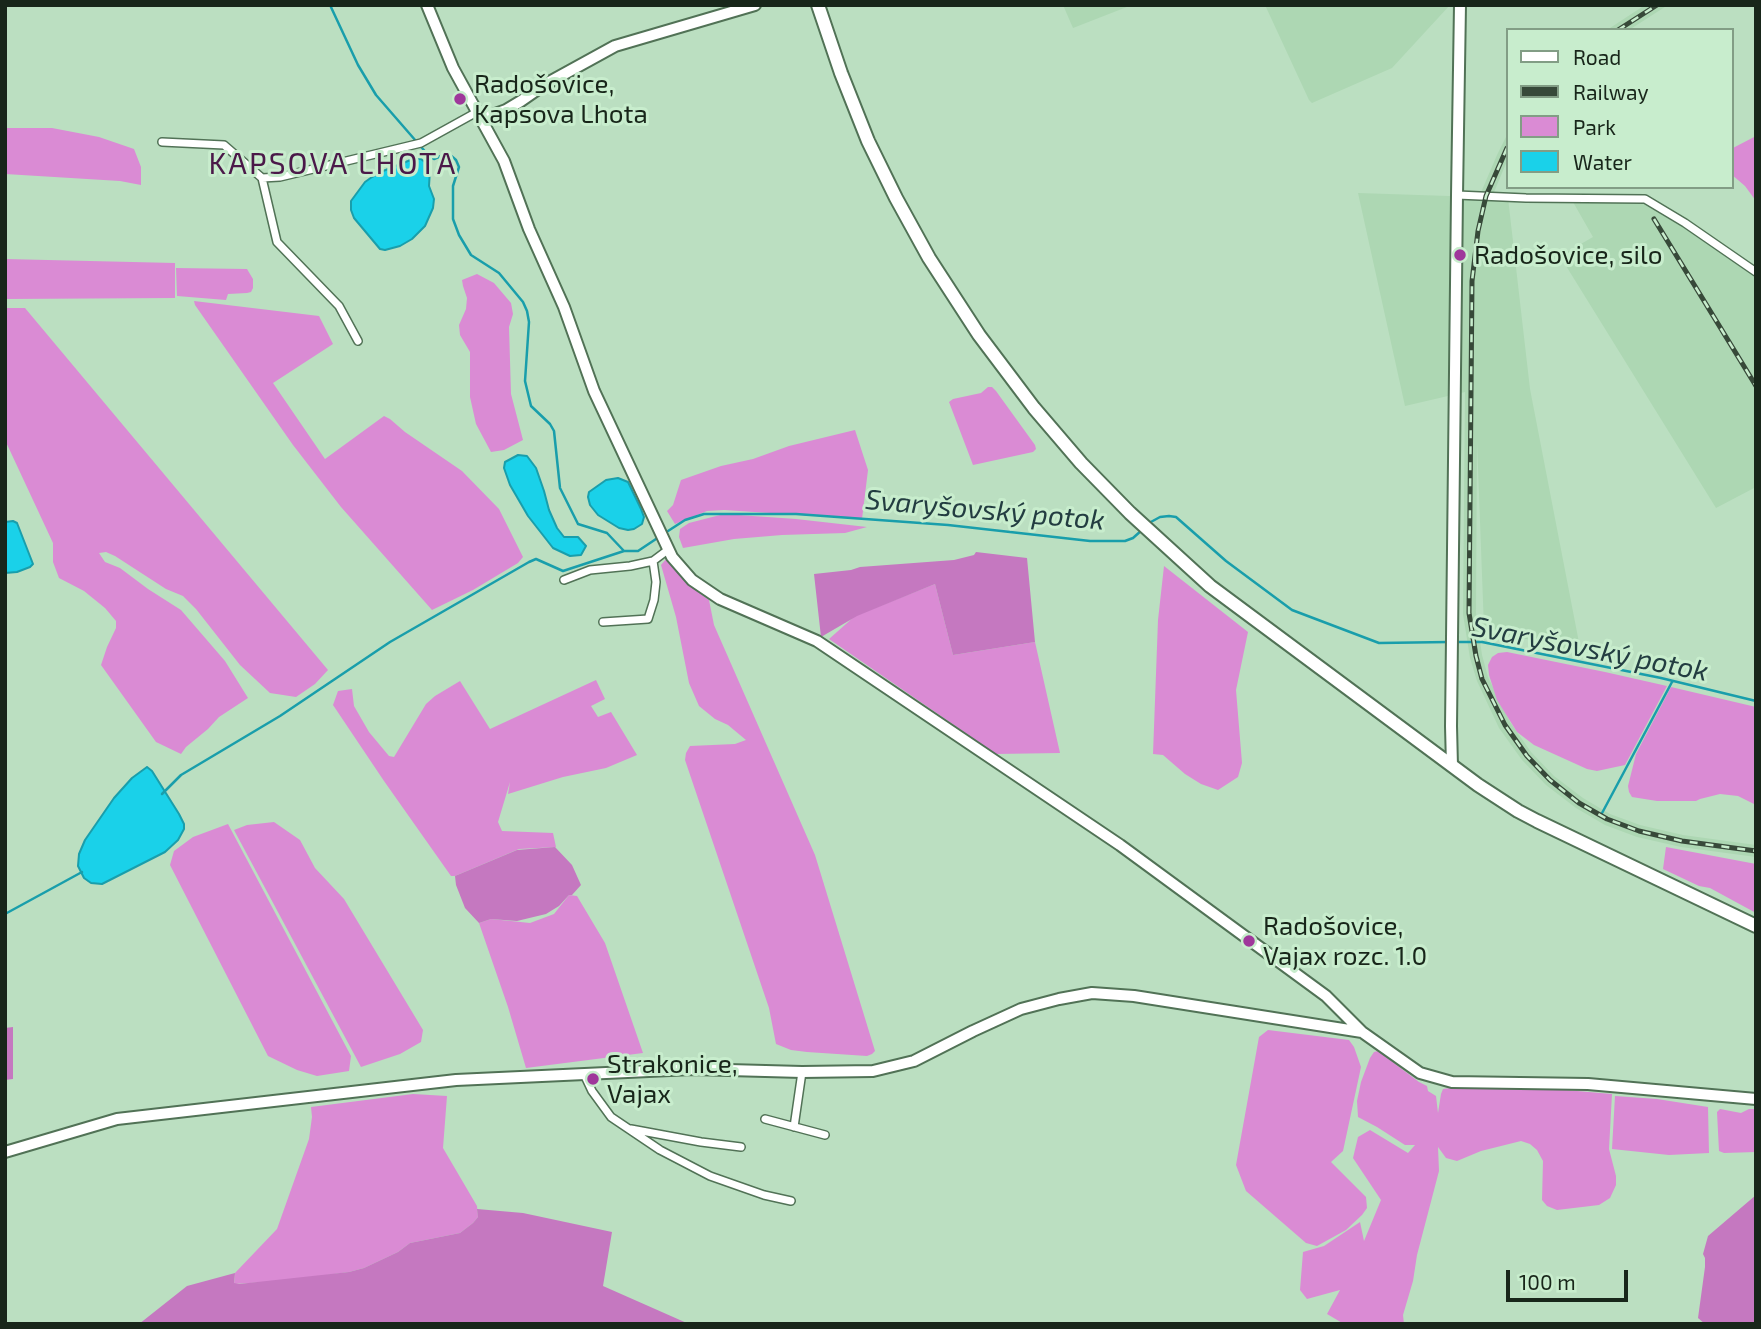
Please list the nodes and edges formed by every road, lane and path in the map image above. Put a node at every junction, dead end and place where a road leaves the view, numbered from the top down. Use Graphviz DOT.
graph roads {
  1 [pos="427,5"];
  2 [pos="755,5"];
  3 [pos="818,5"];
  4 [pos="1460,5"];
  5 [pos="479,115"];
  6 [pos="162,142"];
  7 [pos="262,178"];
  8 [pos="1457,195"];
  9 [pos="1756,272"];
  10 [pos="358,341"];
  11 [pos="669,549"];
  12 [pos="653,561"];
  13 [pos="564,580"];
  14 [pos="603,622"];
  15 [pos="1452,766"];
  16 [pos="1756,926"];
  17 [pos="1362,1032"];
  18 [pos="802,1072"];
  19 [pos="584,1074"];
  20 [pos="1756,1098"];
  21 [pos="765,1119"];
  22 [pos="794,1127"];
  23 [pos="627,1129"];
  24 [pos="825,1135"];
  25 [pos="741,1147"];
  26 [pos="5,1152"];
  27 [pos="791,1201"];
  1 -- 5 [label="street"];
  2 -- 5 [label="street"];
  3 -- 15 [label="main road"];
  4 -- 8 [label="street"];
  5 -- 7 [label="street"];
  5 -- 11 [label="street"];
  6 -- 7 [label="street"];
  7 -- 10 [label="street"];
  8 -- 9 [label="street"];
  8 -- 15 [label="street"];
  11 -- 12 [label="street"];
  11 -- 17 [label="street"];
  12 -- 13 [label="street"];
  12 -- 14 [label="street"];
  15 -- 16 [label="main road"];
  17 -- 18 [label="street"];
  17 -- 20 [label="street"];
  18 -- 19 [label="street"];
  18 -- 22 [label="street"];
  19 -- 23 [label="street"];
  19 -- 26 [label="street"];
  21 -- 22 [label="street"];
  22 -- 24 [label="street"];
  23 -- 25 [label="street"];
  23 -- 27 [label="street"];
}
